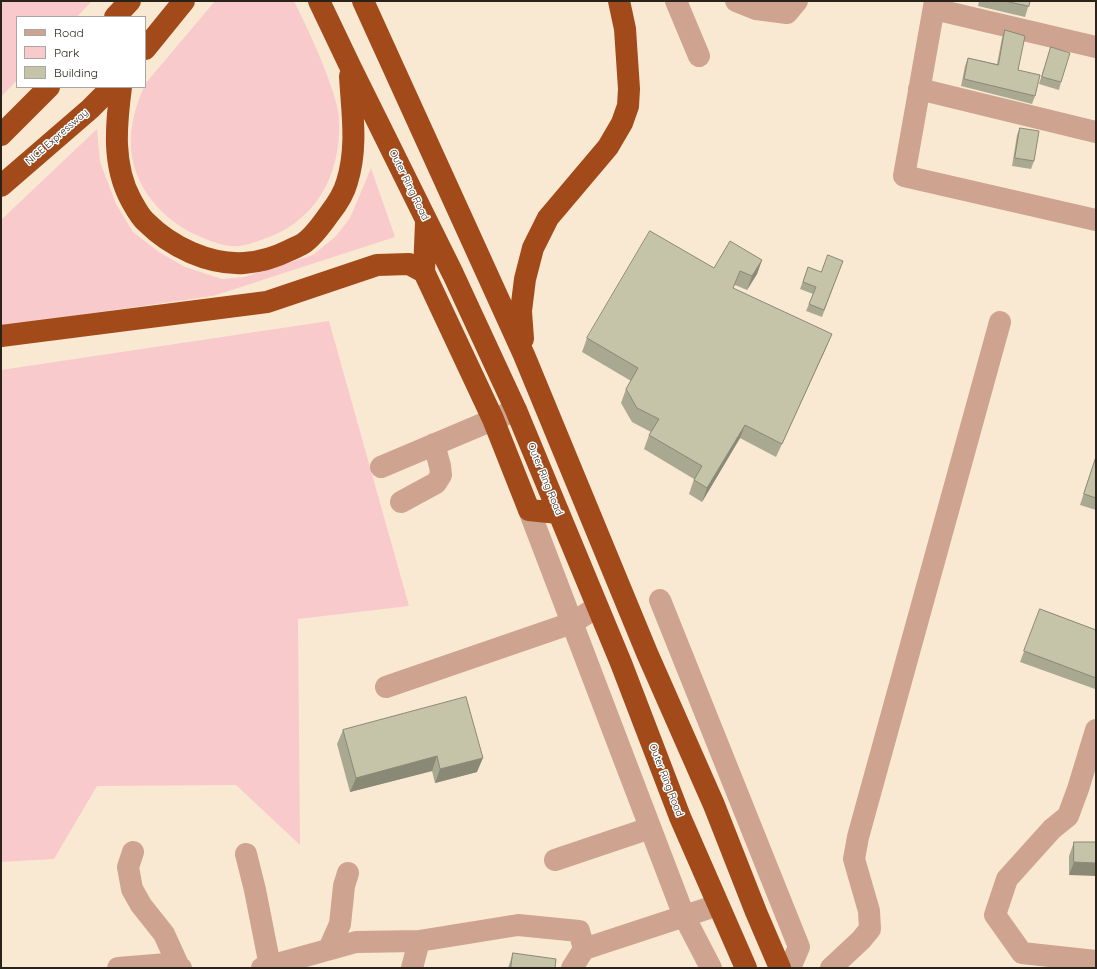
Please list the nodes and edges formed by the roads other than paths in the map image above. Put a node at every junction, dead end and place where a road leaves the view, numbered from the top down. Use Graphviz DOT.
graph roads {
  1 [pos="130,1"];
  2 [pos="184,1"];
  3 [pos="319,1"];
  4 [pos="363,1"];
  5 [pos="619,1"];
  6 [pos="676,1"];
  7 [pos="736,1"];
  8 [pos="797,1"];
  9 [pos="934,5"];
  10 [pos="116,16"];
  11 [pos="1096,47"];
  12 [pos="146,48"];
  13 [pos="700,56"];
  14 [pos="350,66"];
  15 [pos="48,88"];
  16 [pos="111,88"];
  17 [pos="121,88"];
  18 [pos="920,89"];
  19 [pos="1096,132"];
  20 [pos="1,135"];
  21 [pos="1,186"];
  22 [pos="1096,220"];
  23 [pos="426,221"];
  24 [pos="424,272"];
  25 [pos="1000,322"];
  26 [pos="1,336"];
  27 [pos="524,355"];
  28 [pos="516,410"];
  29 [pos="493,419"];
  30 [pos="434,444"];
  31 [pos="381,467"];
  32 [pos="401,502"];
  33 [pos="528,510"];
  34 [pos="558,513"];
  35 [pos="660,600"];
  36 [pos="597,607"];
  37 [pos="572,623"];
  38 [pos="386,687"];
  39 [pos="1096,730"];
  40 [pos="650,828"];
  41 [pos="133,852"];
  42 [pos="246,854"];
  43 [pos="555,860"];
  44 [pos="348,873"];
  45 [pos="780,896"];
  46 [pos="718,905"];
  47 [pos="756,912"];
  48 [pos="684,916"];
  49 [pos="419,941"];
  50 [pos="329,949"];
  51 [pos="584,949"];
  52 [pos="1096,961"];
  53 [pos="266,967"];
  54 [pos="118,968"];
  55 [pos="180,968"];
  56 [pos="412,968"];
  57 [pos="572,968"];
  58 [pos="711,968"];
  59 [pos="746,968"];
  60 [pos="780,968"];
  61 [pos="790,968"];
  62 [pos="831,968"];
  1 -- 10 [label="highway"];
  2 -- 12 [label="highway"];
  3 -- 14 [label="highway, Outer Ring Road"];
  4 -- 27 [label="highway"];
  5 -- 27 [label="highway"];
  6 -- 13 [label="street"];
  7 -- 8 [label="street"];
  9 -- 11 [label="street"];
  9 -- 18 [label="street"];
  14 -- 17 [label="highway"];
  14 -- 23 [label="highway, Outer Ring Road"];
  15 -- 20 [label="highway"];
  16 -- 21 [label="highway, NICE Expressway"];
  18 -- 19 [label="street"];
  18 -- 22 [label="street"];
  23 -- 24 [label="highway"];
  23 -- 28 [label="highway, Outer Ring Road"];
  24 -- 26 [label="highway"];
  24 -- 29 [label="highway"];
  25 -- 62 [label="street"];
  27 -- 47 [label="highway"];
  28 -- 29 [label="street"];
  28 -- 34 [label="highway, Outer Ring Road"];
  29 -- 30 [label="street"];
  29 -- 33 [label="highway"];
  30 -- 31 [label="street"];
  30 -- 32 [label="street"];
  33 -- 34 [label="highway"];
  33 -- 37 [label="street"];
  34 -- 36 [label="highway, Outer Ring Road"];
  35 -- 45 [label="street"];
  36 -- 37 [label="street"];
  36 -- 46 [label="highway, Outer Ring Road"];
  37 -- 38 [label="street"];
  37 -- 40 [label="street"];
  39 -- 52 [label="street"];
  40 -- 43 [label="street"];
  40 -- 48 [label="street"];
  41 -- 55 [label="street"];
  42 -- 53 [label="street"];
  44 -- 50 [label="street"];
  45 -- 47 [label="street"];
  45 -- 61 [label="street"];
  46 -- 48 [label="street"];
  46 -- 59 [label="highway, Outer Ring Road"];
  47 -- 60 [label="highway"];
  48 -- 51 [label="street"];
  48 -- 58 [label="street"];
  49 -- 50 [label="street"];
  49 -- 51 [label="street"];
  49 -- 56 [label="street"];
  50 -- 53 [label="street"];
  51 -- 57 [label="street"];
  54 -- 55 [label="street"];
}
